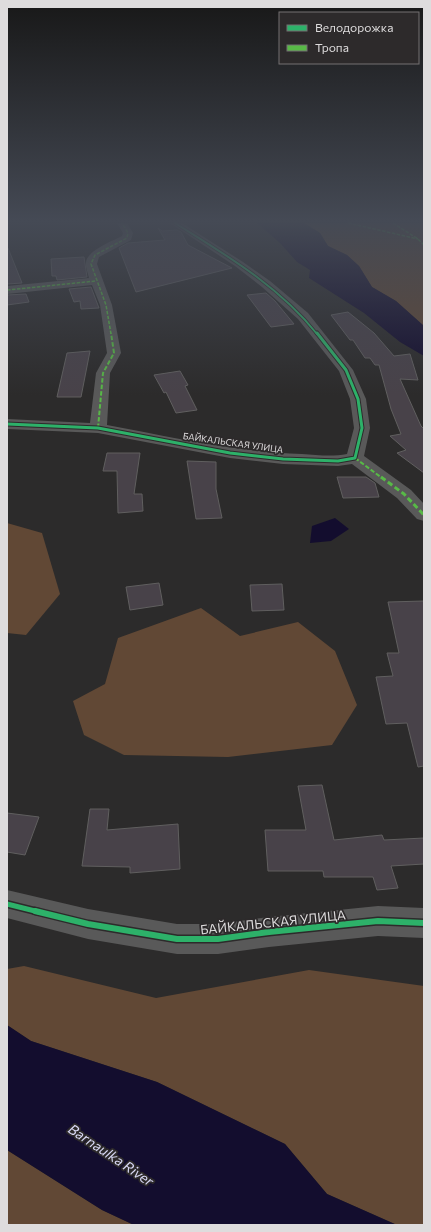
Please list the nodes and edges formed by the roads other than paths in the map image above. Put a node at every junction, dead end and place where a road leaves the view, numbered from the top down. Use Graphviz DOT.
graph roads {
  1 [pos="261,280"];
  2 [pos="96,281"];
  3 [pos="7,290"];
  4 [pos="7,424"];
  5 [pos="98,428"];
  6 [pos="355,458"];
  7 [pos="424,515"];
  8 [pos="7,904"];
  9 [pos="424,923"];
  1 -- 6 [label="street"];
  2 -- 3 [label="street"];
  2 -- 5 [label="street"];
  4 -- 5 [label="street, БАЙКАЛЬСКАЯ УЛИЦА"];
  5 -- 6 [label="street, БАЙКАЛЬСКАЯ УЛИЦА"];
  6 -- 7 [label="street"];
  8 -- 9 [label="street, БАЙКАЛЬСКАЯ УЛИЦА"];
}
